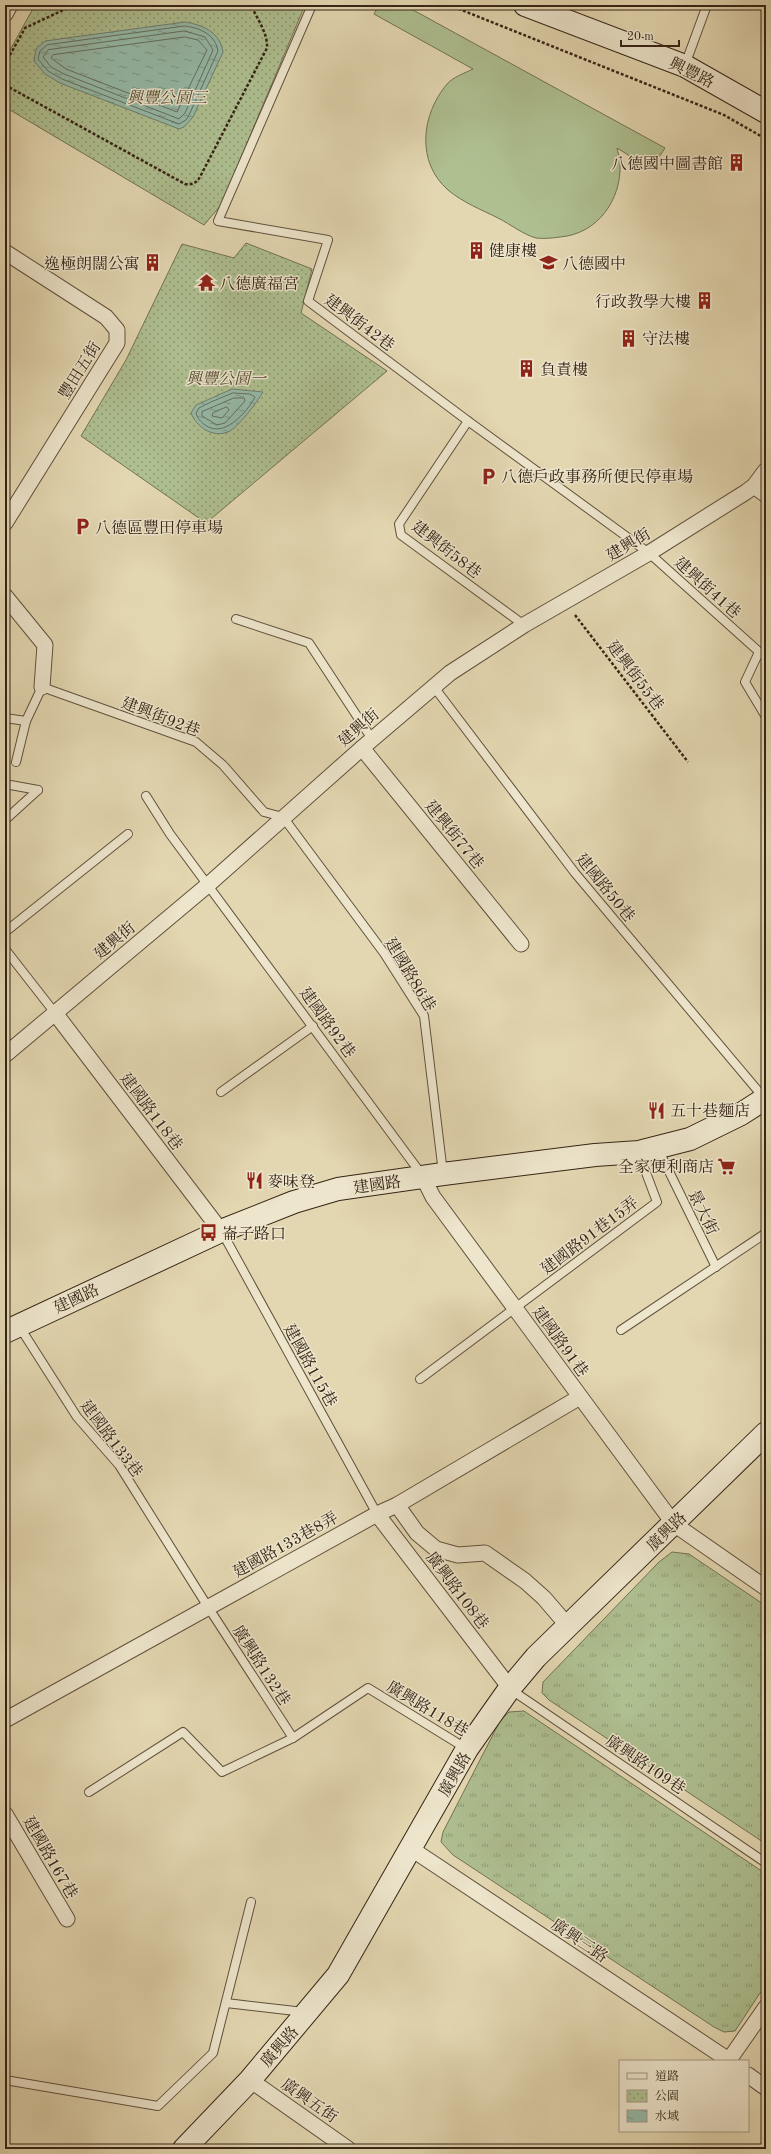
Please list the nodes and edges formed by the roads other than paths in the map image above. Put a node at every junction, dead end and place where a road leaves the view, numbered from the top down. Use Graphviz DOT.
graph roads {
  1 [pos="10,5"];
  2 [pos="312,5"];
  3 [pos="524,5"];
  4 [pos="707,5"];
  5 [pos="5,14"];
  6 [pos="685,66"];
  7 [pos="766,112"];
  8 [pos="5,252"];
  9 [pos="468,420"];
  10 [pos="766,470"];
  11 [pos="760,491"];
  12 [pos="5,523"];
  13 [pos="649,553"];
  14 [pos="5,596"];
  15 [pos="236,619"];
  16 [pos="524,625"];
  17 [pos="759,652"];
  18 [pos="766,658"];
  19 [pos="42,686"];
  20 [pos="434,687"];
  21 [pos="766,717"];
  22 [pos="5,718"];
  23 [pos="26,721"];
  24 [pos="367,743"];
  25 [pos="16,762"];
  26 [pos="5,784"];
  27 [pos="146,796"];
  28 [pos="283,817"];
  29 [pos="5,820"];
  30 [pos="128,834"];
  31 [pos="209,884"];
  32 [pos="5,932"];
  33 [pos="521,944"];
  34 [pos="5,949"];
  35 [pos="55,1013"];
  36 [pos="313,1026"];
  37 [pos="5,1055"];
  38 [pos="221,1092"];
  39 [pos="765,1099"];
  40 [pos="648,1150"];
  41 [pos="433,1175"];
  42 [pos="221,1231"];
  43 [pos="766,1234"];
  44 [pos="716,1267"];
  45 [pos="515,1308"];
  46 [pos="12,1329"];
  47 [pos="621,1330"];
  48 [pos="420,1379"];
  49 [pos="580,1397"];
  50 [pos="766,1433"];
  51 [pos="397,1505"];
  52 [pos="377,1514"];
  53 [pos="674,1524"];
  54 [pos="766,1588"];
  55 [pos="208,1608"];
  56 [pos="568,1626"];
  57 [pos="510,1688"];
  58 [pos="5,1720"];
  59 [pos="293,1738"];
  60 [pos="467,1749"];
  61 [pos="90,1792"];
  62 [pos="5,1814"];
  63 [pos="410,1848"];
  64 [pos="766,1863"];
  65 [pos="251,1902"];
  66 [pos="67,1919"];
  67 [pos="226,2003"];
  68 [pos="766,2007"];
  69 [pos="308,2012"];
  70 [pos="728,2060"];
  71 [pos="730,2060"];
  72 [pos="749,2076"];
  73 [pos="5,2080"];
  74 [pos="250,2080"];
  75 [pos="766,2088"];
  76 [pos="184,2149"];
  77 [pos="348,2149"];
  1 -- 5 [label="street"];
  2 -- 9 [label="lane, 建興街42巷"];
  3 -- 6 [label="street, 興豐路"];
  4 -- 6 [label="lane"];
  6 -- 7 [label="street, 興豐路"];
  8 -- 12 [label="street, 豐田五街"];
  9 -- 13 [label="lane, 建興街42巷"];
  9 -- 16 [label="lane, 建興街58巷"];
  10 -- 11 [label="street, 建興街"];
  11 -- 13 [label="street, 建興街"];
  13 -- 16 [label="street, 建興街"];
  13 -- 17 [label="lane, 建興街41巷"];
  14 -- 19 [label="street"];
  15 -- 24 [label="lane"];
  16 -- 20 [label="street, 建興街"];
  17 -- 18 [label="lane, 建興街41巷"];
  17 -- 21 [label="lane"];
  19 -- 23 [label="lane"];
  19 -- 28 [label="lane, 建興街92巷"];
  20 -- 24 [label="street, 建興街"];
  20 -- 39 [label="lane, 建國路50巷"];
  22 -- 23 [label="lane"];
  23 -- 25 [label="lane"];
  24 -- 28 [label="street, 建興街"];
  24 -- 33 [label="street, 建興街77巷"];
  26 -- 29 [label="lane"];
  27 -- 31 [label="lane, 建國路92巷"];
  28 -- 31 [label="street, 建興街"];
  28 -- 41 [label="lane, 建國路86巷"];
  30 -- 32 [label="lane"];
  31 -- 35 [label="street, 建興街"];
  31 -- 36 [label="lane, 建國路92巷"];
  34 -- 35 [label="lane"];
  35 -- 37 [label="street, 建興街"];
  35 -- 42 [label="street, 建國路118巷"];
  36 -- 38 [label="lane"];
  36 -- 41 [label="lane, 建國路92巷"];
  39 -- 40 [label="street, 建國路"];
  40 -- 41 [label="street, 建國路"];
  40 -- 44 [label="lane, 景大街"];
  40 -- 45 [label="lane, 建國路91巷15弄"];
  41 -- 42 [label="street, 建國路"];
  41 -- 45 [label="street, 建國路91巷"];
  42 -- 46 [label="street, 建國路"];
  42 -- 52 [label="lane, 建國路115巷"];
  43 -- 44 [label="lane"];
  44 -- 47 [label="lane"];
  45 -- 48 [label="lane"];
  45 -- 49 [label="street, 建國路91巷"];
  46 -- 55 [label="lane, 建國路133巷"];
  49 -- 51 [label="street, 建國路133巷8弄"];
  49 -- 53 [label="street, 建國路91巷"];
  50 -- 53 [label="street, 廣興路"];
  51 -- 52 [label="street, 建國路133巷8弄"];
  51 -- 56 [label="street"];
  52 -- 55 [label="street, 建國路133巷8弄"];
  52 -- 57 [label="street, 廣興路108巷"];
  53 -- 54 [label="street, 建國路91巷"];
  53 -- 56 [label="street, 廣興路"];
  55 -- 58 [label="street, 建國路133巷8弄"];
  55 -- 59 [label="lane, 廣興路132巷"];
  56 -- 57 [label="street, 廣興路"];
  57 -- 60 [label="street, 廣興路"];
  57 -- 64 [label="lane, 廣興路109巷"];
  59 -- 60 [label="lane, 廣興路118巷"];
  59 -- 61 [label="lane"];
  60 -- 63 [label="street, 廣興路"];
  62 -- 66 [label="street, 建國路167巷"];
  63 -- 69 [label="street, 廣興路"];
  63 -- 70 [label="street, 廣興三路"];
  65 -- 67 [label="lane"];
  67 -- 69 [label="lane"];
  67 -- 73 [label="lane"];
  68 -- 71 [label="street"];
  69 -- 74 [label="street, 廣興路"];
  72 -- 75 [label="street"];
  74 -- 76 [label="street, 廣興路"];
  74 -- 77 [label="street, 廣興五街"];
}
